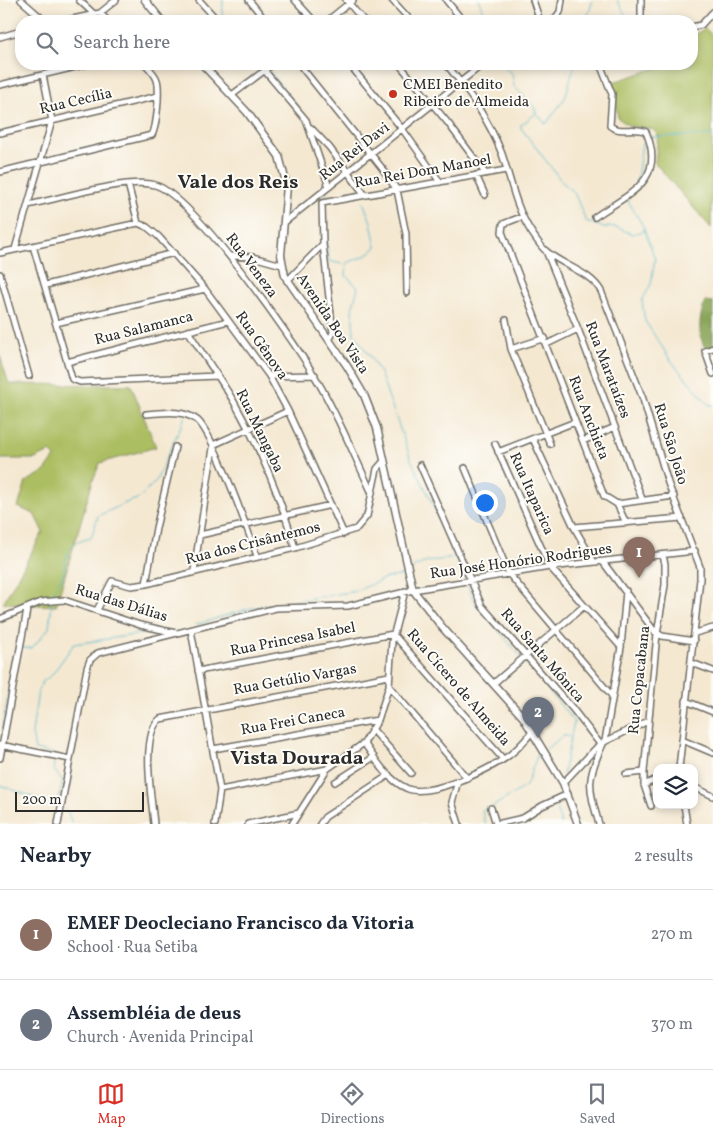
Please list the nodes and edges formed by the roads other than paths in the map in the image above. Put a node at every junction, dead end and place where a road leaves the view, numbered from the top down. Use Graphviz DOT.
graph roads {
  1 [pos="21,0"];
  2 [pos="79,0"];
  3 [pos="116,0"];
  4 [pos="145,0"];
  5 [pos="200,0"];
  6 [pos="249,0"];
  7 [pos="295,0"];
  8 [pos="392,0"];
  9 [pos="446,0"];
  10 [pos="533,0"];
  11 [pos="562,0"];
  12 [pos="641,0"];
  13 [pos="349,1"];
  14 [pos="713,12"];
  15 [pos="97,14"];
  16 [pos="38,15"];
  17 [pos="92,15"];
  18 [pos="157,15"];
  19 [pos="213,15"];
  20 [pos="261,15"];
  21 [pos="309,15"];
  22 [pos="334,15"];
  23 [pos="360,15"];
  24 [pos="406,15"];
  25 [pos="458,15"];
  26 [pos="538,15"];
  27 [pos="558,15"];
  28 [pos="641,15"];
  29 [pos="698,26"];
  30 [pos="15,33"];
  31 [pos="1,35"];
  32 [pos="63,70"];
  33 [pos="150,70"];
  34 [pos="208,70"];
  35 [pos="265,70"];
  36 [pos="304,70"];
  37 [pos="354,70"];
  38 [pos="403,70"];
  39 [pos="451,70"];
  40 [pos="476,70"];
  41 [pos="602,70"];
  42 [pos="43,75"];
  43 [pos="462,82"];
  44 [pos="0,85"];
  45 [pos="232,95"];
  46 [pos="158,96"];
  47 [pos="432,106"];
  48 [pos="52,121"];
  49 [pos="309,126"];
  50 [pos="403,130"];
  51 [pos="0,133"];
  52 [pos="371,154"];
  53 [pos="40,162"];
  54 [pos="506,170"];
  55 [pos="0,172"];
  56 [pos="348,173"];
  57 [pos="485,174"];
  58 [pos="476,175"];
  59 [pos="440,182"];
  60 [pos="128,184"];
  61 [pos="329,187"];
  62 [pos="397,190"];
  63 [pos="365,195"];
  64 [pos="485,195"];
  65 [pos="317,197"];
  66 [pos="322,203"];
  67 [pos="28,205"];
  68 [pos="595,216"];
  69 [pos="522,217"];
  70 [pos="286,221"];
  71 [pos="138,223"];
  72 [pos="323,244"];
  73 [pos="33,246"];
  74 [pos="15,249"];
  75 [pos="546,250"];
  76 [pos="0,253"];
  77 [pos="174,253"];
  78 [pos="230,256"];
  79 [pos="282,265"];
  80 [pos="0,274"];
  81 [pos="287,281"];
  82 [pos="46,285"];
  83 [pos="205,288"];
  84 [pos="407,293"];
  85 [pos="506,320"];
  86 [pos="228,321"];
  87 [pos="56,323"];
  88 [pos="578,329"];
  89 [pos="188,331"];
  90 [pos="329,340"];
  91 [pos="546,341"];
  92 [pos="713,348"];
  93 [pos="511,350"];
  94 [pos="67,362"];
  95 [pos="713,374"];
  96 [pos="314,375"];
  97 [pos="29,376"];
  98 [pos="217,376"];
  99 [pos="269,376"];
  100 [pos="288,411"];
  101 [pos="146,414"];
  102 [pos="575,422"];
  103 [pos="615,427"];
  104 [pos="248,429"];
  105 [pos="546,434"];
  106 [pos="533,439"];
  107 [pos="583,441"];
  108 [pos="495,444"];
  109 [pos="550,444"];
  110 [pos="214,445"];
  111 [pos="175,447"];
  112 [pos="498,452"];
  113 [pos="384,462"];
  114 [pos="420,465"];
  115 [pos="465,468"];
  116 [pos="371,491"];
  117 [pos="674,496"];
  118 [pos="642,499"];
  119 [pos="617,504"];
  120 [pos="331,505"];
  121 [pos="286,515"];
  122 [pos="682,518"];
  123 [pos="626,523"];
  124 [pos="244,524"];
  125 [pos="574,527"];
  126 [pos="344,534"];
  127 [pos="200,535"];
  128 [pos="295,548"];
  129 [pos="695,552"];
  130 [pos="258,556"];
  131 [pos="663,556"];
  132 [pos="594,562"];
  133 [pos="603,562"];
  134 [pos="550,567"];
  135 [pos="194,571"];
  136 [pos="509,574"];
  137 [pos="470,581"];
  138 [pos="146,584"];
  139 [pos="413,590"];
  140 [pos="404,591"];
  141 [pos="626,591"];
  142 [pos="584,606"];
  143 [pos="27,610"];
  144 [pos="97,610"];
  145 [pos="0,619"];
  146 [pos="712,629"];
  147 [pos="190,630"];
  148 [pos="554,630"];
  149 [pos="179,633"];
  150 [pos="695,633"];
  151 [pos="393,634"];
  152 [pos="657,634"];
  153 [pos="694,641"];
  154 [pos="621,647"];
  155 [pos="526,656"];
  156 [pos="692,663"];
  157 [pos="198,671"];
  158 [pos="713,671"];
  159 [pos="389,676"];
  160 [pos="494,683"];
  161 [pos="389,686"];
  162 [pos="612,696"];
  163 [pos="686,701"];
  164 [pos="206,709"];
  165 [pos="713,712"];
  166 [pos="378,720"];
  167 [pos="648,721"];
  168 [pos="373,730"];
  169 [pos="532,732"];
  170 [pos="682,740"];
  171 [pos="603,742"];
  172 [pos="364,743"];
  173 [pos="1,745"];
  174 [pos="213,749"];
  175 [pos="713,754"];
  176 [pos="374,757"];
  177 [pos="0,758"];
  178 [pos="70,760"];
  179 [pos="503,760"];
  180 [pos="680,764"];
  181 [pos="327,769"];
  182 [pos="644,772"];
  183 [pos="412,773"];
  184 [pos="626,774"];
  185 [pos="389,775"];
  186 [pos="467,778"];
  187 [pos="458,781"];
  188 [pos="653,781"];
  189 [pos="335,782"];
  190 [pos="563,783"];
  191 [pos="644,785"];
  192 [pos="698,789"];
  193 [pos="220,790"];
  194 [pos="568,794"];
  195 [pos="713,796"];
  196 [pos="651,806"];
  197 [pos="491,808"];
  198 [pos="685,809"];
  199 [pos="299,813"];
  200 [pos="523,818"];
  201 [pos="58,824"];
  202 [pos="154,824"];
  203 [pos="215,824"];
  204 [pos="248,824"];
  205 [pos="292,824"];
  206 [pos="320,824"];
  207 [pos="459,824"];
  208 [pos="497,824"];
  209 [pos="527,824"];
  210 [pos="578,824"];
  211 [pos="599,824"];
  212 [pos="687,824"];
  1 -- 16 [label="street"];
  2 -- 15 [label="street"];
  3 -- 15 [label="street"];
  4 -- 18 [label="street"];
  5 -- 19 [label="street"];
  6 -- 20 [label="street"];
  7 -- 21 [label="street"];
  8 -- 24 [label="street"];
  9 -- 25 [label="street"];
  10 -- 26 [label="street"];
  11 -- 27 [label="street"];
  12 -- 28 [label="street"];
  13 -- 22 [label="street"];
  13 -- 23 [label="street"];
  14 -- 29 [label="street"];
  15 -- 17 [label="street"];
  30 -- 31 [label="street"];
  32 -- 42 [label="street"];
  33 -- 46 [label="street"];
  34 -- 45 [label="street, Avenida Boa Vista"];
  35 -- 45 [label="street"];
  35 -- 49 [label="street"];
  36 -- 52 [label="street"];
  37 -- 50 [label="street"];
  38 -- 47 [label="street"];
  39 -- 43 [label="street, Rua São João"];
  40 -- 43 [label="street, Rua Rei Davi"];
  41 -- 68 [label="street"];
  42 -- 44 [label="street"];
  42 -- 48 [label="street"];
  43 -- 47 [label="street, Rua Rei Davi"];
  43 -- 54 [label="street, Rua São João"];
  45 -- 70 [label="street, Avenida Boa Vista"];
  46 -- 48 [label="street, Rua Cecília"];
  46 -- 53 [label="street"];
  47 -- 50 [label="street, Rua Rei Davi"];
  47 -- 57 [label="street"];
  48 -- 51 [label="street, Rua Cecília"];
  48 -- 53 [label="street"];
  49 -- 56 [label="street"];
  49 -- 61 [label="street"];
  50 -- 52 [label="street, Rua Rei Davi"];
  50 -- 59 [label="street"];
  52 -- 56 [label="street, Rua Rei Davi"];
  52 -- 62 [label="street"];
  53 -- 55 [label="street"];
  53 -- 67 [label="street"];
  54 -- 57 [label="street, Rua Rei Dom Manoel"];
  54 -- 69 [label="street, Rua São João"];
  56 -- 61 [label="street, Rua Rei Davi"];
  56 -- 63 [label="street"];
  57 -- 58 [label="street, Rua Rei Dom Manoel"];
  58 -- 59 [label="street, Rua Rei Dom Manoel"];
  58 -- 64 [label="street"];
  59 -- 62 [label="street, Rua Rei Dom Manoel"];
  60 -- 67 [label="street, Rua Veneza"];
  60 -- 71 [label="street"];
  60 -- 78 [label="street, Rua Veneza"];
  61 -- 65 [label="street, Rua Rei Davi"];
  62 -- 63 [label="street, Rua Rei Dom Manoel"];
  62 -- 84 [label="street"];
  63 -- 66 [label="street, Rua Rei Dom Manoel"];
  65 -- 66 [label="street"];
  65 -- 70 [label="street, Rua Rei Davi"];
  66 -- 72 [label="street"];
  67 -- 74 [label="street"];
  69 -- 75 [label="street, Rua São João"];
  69 -- 91 [label="street, Rua Anchieta"];
  70 -- 79 [label="street, Avenida Boa Vista"];
  71 -- 73 [label="street"];
  71 -- 77 [label="street, Rua Gênova"];
  72 -- 81 [label="street"];
  72 -- 90 [label="street"];
  73 -- 74 [label="street"];
  73 -- 82 [label="street"];
  74 -- 76 [label="street"];
  75 -- 88 [label="street, Rua Marataízes"];
  75 -- 117 [label="street, Rua São João"];
  77 -- 82 [label="street"];
  77 -- 83 [label="street, Rua Gênova"];
  78 -- 79 [label="street"];
  78 -- 96 [label="street, Rua Veneza"];
  79 -- 81 [label="street, Avenida Boa Vista"];
  80 -- 97 [label="street"];
  81 -- 90 [label="street, Avenida Boa Vista"];
  82 -- 87 [label="street"];
  83 -- 86 [label="street, Rua Gênova"];
  83 -- 87 [label="street"];
  85 -- 93 [label="street"];
  86 -- 89 [label="street, Rua Salamanca"];
  86 -- 99 [label="street, Rua Gênova"];
  87 -- 94 [label="street"];
  88 -- 91 [label="street"];
  88 -- 103 [label="street, Rua Marataízes"];
  89 -- 94 [label="street, Rua Salamanca"];
  89 -- 98 [label="street, Rua Mangaba"];
  90 -- 113 [label="street, Avenida Boa Vista"];
  91 -- 93 [label="street"];
  91 -- 102 [label="street, Rua Anchieta"];
  92 -- 95 [label="street"];
  93 -- 105 [label="street"];
  94 -- 98 [label="street"];
  96 -- 99 [label="street"];
  96 -- 116 [label="street, Rua Veneza"];
  98 -- 104 [label="street, Rua Mangaba"];
  99 -- 100 [label="street, Rua Gênova"];
  100 -- 104 [label="street"];
  100 -- 120 [label="street, Rua Gênova"];
  101 -- 110 [label="street"];
  102 -- 105 [label="street"];
  102 -- 107 [label="street, Rua Anchieta"];
  103 -- 107 [label="street"];
  103 -- 118 [label="street, Rua Marataízes"];
  104 -- 110 [label="street"];
  104 -- 121 [label="street, Rua Mangaba"];
  105 -- 106 [label="street"];
  105 -- 109 [label="street"];
  106 -- 112 [label="street"];
  106 -- 125 [label="street"];
  107 -- 119 [label="street, Rua Anchieta"];
  108 -- 112 [label="street, Rua Itaparica"];
  110 -- 124 [label="street"];
  110 -- 127 [label="street"];
  111 -- 138 [label="street"];
  112 -- 134 [label="street, Rua Itaparica"];
  113 -- 116 [label="street, Rua dos Crisântemos"];
  113 -- 139 [label="street, Avenida Boa Vista"];
  114 -- 137 [label="street, Rua Santa Mônica"];
  115 -- 136 [label="street"];
  116 -- 126 [label="street, Rua dos Crisântemos"];
  117 -- 118 [label="street"];
  117 -- 122 [label="street, Rua São João"];
  118 -- 119 [label="street"];
  119 -- 123 [label="street"];
  120 -- 121 [label="street"];
  120 -- 126 [label="street, Rua Gênova"];
  121 -- 124 [label="street"];
  121 -- 128 [label="street, Rua Mangaba"];
  122 -- 123 [label="street"];
  122 -- 129 [label="street, Rua São João"];
  123 -- 125 [label="street"];
  124 -- 127 [label="street"];
  124 -- 130 [label="street"];
  125 -- 132 [label="street"];
  126 -- 128 [label="street, Rua dos Crisântemos"];
  127 -- 135 [label="street"];
  128 -- 130 [label="street, Rua dos Crisântemos"];
  129 -- 131 [label="street, Rua José Honório Rodrigues"];
  129 -- 150 [label="street, Rua São João"];
  130 -- 135 [label="street, Rua dos Crisântemos"];
  131 -- 133 [label="street, Rua José Honório Rodrigues"];
  131 -- 152 [label="street, Rua Copacabana"];
  132 -- 133 [label="street, Rua José Honório Rodrigues"];
  132 -- 134 [label="street, Rua José Honório Rodrigues"];
  133 -- 141 [label="street"];
  134 -- 136 [label="street, Rua José Honório Rodrigues"];
  134 -- 142 [label="street, Rua Itaparica"];
  135 -- 138 [label="street, Rua dos Crisântemos"];
  136 -- 137 [label="street, Rua José Honório Rodrigues"];
  136 -- 148 [label="street"];
  137 -- 139 [label="street, Rua José Honório Rodrigues"];
  137 -- 155 [label="street, Rua Santa Mônica"];
  138 -- 144 [label="street, Rua dos Crisântemos"];
  139 -- 140 [label="street, Rua José Honório Rodrigues"];
  139 -- 160 [label="street"];
  140 -- 147 [label="street, Rua José Honório Rodrigues"];
  140 -- 151 [label="street"];
  141 -- 152 [label="street"];
  141 -- 154 [label="street"];
  142 -- 148 [label="street"];
  142 -- 154 [label="street, Rua Itaparica"];
  143 -- 144 [label="street, Rua das Dálias"];
  143 -- 145 [label="street, Rua das Dálias"];
  143 -- 173 [label="street"];
  144 -- 149 [label="street, Rua das Dálias"];
  146 -- 150 [label="street"];
  147 -- 149 [label="street, Rua José Honório Rodrigues"];
  147 -- 157 [label="street"];
  148 -- 155 [label="street"];
  148 -- 162 [label="street"];
  149 -- 178 [label="street"];
  150 -- 153 [label="street, Rua São João"];
  151 -- 157 [label="street, Rua Princesa Isabel"];
  151 -- 159 [label="street"];
  151 -- 179 [label="street, Rua Cícero de Almeida"];
  152 -- 153 [label="street"];
  152 -- 167 [label="street, Rua Copacabana"];
  153 -- 156 [label="street, Rua São João"];
  154 -- 162 [label="street"];
  155 -- 160 [label="street"];
  155 -- 171 [label="street, Rua Santa Mônica"];
  156 -- 158 [label="street"];
  156 -- 163 [label="street, Rua São João"];
  157 -- 164 [label="street"];
  159 -- 161 [label="street"];
  159 -- 164 [label="street, Rua Getúlio Vargas"];
  160 -- 169 [label="street"];
  161 -- 166 [label="street"];
  161 -- 186 [label="street"];
  162 -- 171 [label="street"];
  163 -- 165 [label="street"];
  163 -- 170 [label="street, Rua São João"];
  164 -- 174 [label="street"];
  164 -- 202 [label="street, Rua Getúlio Vargas"];
  166 -- 168 [label="street"];
  166 -- 174 [label="street, Rua Frei Caneca"];
  167 -- 171 [label="street"];
  167 -- 182 [label="street, Rua Copacabana"];
  168 -- 172 [label="street"];
  168 -- 183 [label="street"];
  169 -- 179 [label="street"];
  169 -- 190 [label="street"];
  170 -- 175 [label="street"];
  170 -- 180 [label="street, Rua São João"];
  171 -- 190 [label="street"];
  171 -- 211 [label="street"];
  172 -- 176 [label="street"];
  172 -- 181 [label="street"];
  173 -- 177 [label="street"];
  173 -- 178 [label="street"];
  174 -- 193 [label="street"];
  176 -- 185 [label="street"];
  176 -- 189 [label="street"];
  178 -- 201 [label="street"];
  179 -- 186 [label="street"];
  181 -- 193 [label="street"];
  181 -- 199 [label="street"];
  182 -- 184 [label="street"];
  182 -- 191 [label="street, Rua Copacabana"];
  185 -- 187 [label="street"];
  185 -- 206 [label="street"];
  186 -- 187 [label="street"];
  187 -- 207 [label="street"];
  188 -- 191 [label="street"];
  190 -- 194 [label="street"];
  191 -- 196 [label="street, Rua Copacabana"];
  192 -- 195 [label="street"];
  193 -- 203 [label="street"];
  194 -- 200 [label="street"];
  194 -- 210 [label="street"];
  197 -- 208 [label="street"];
  198 -- 212 [label="street"];
  199 -- 204 [label="street"];
  199 -- 205 [label="street"];
  200 -- 208 [label="street"];
  200 -- 209 [label="street"];
}
